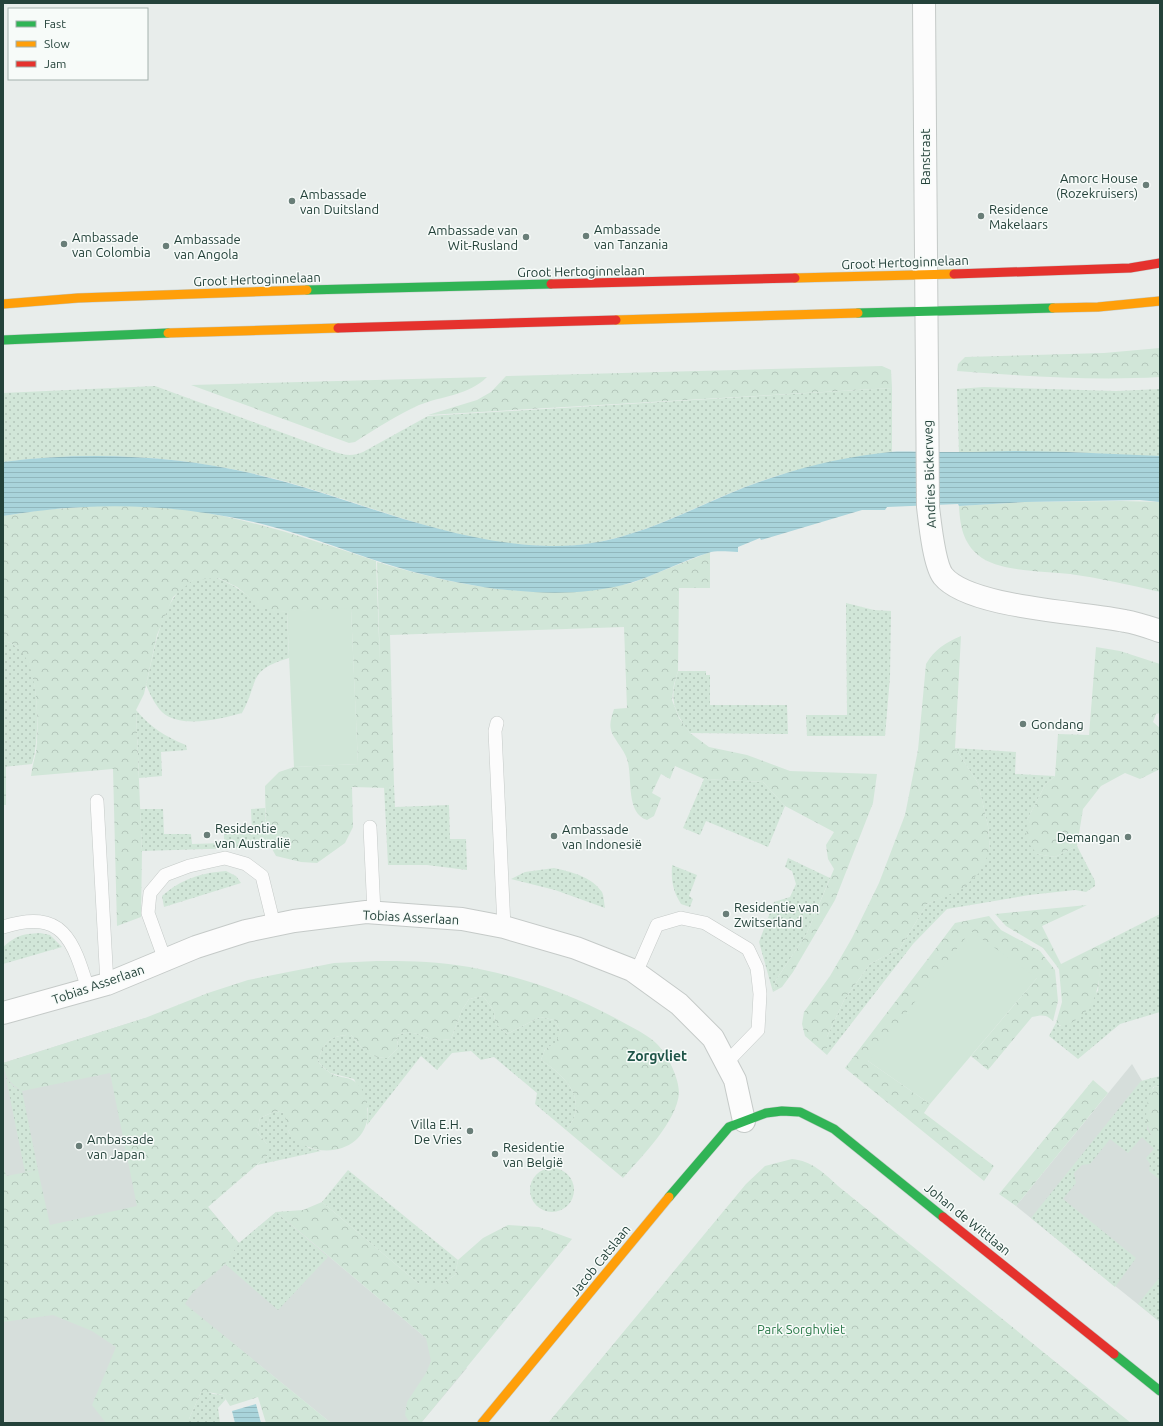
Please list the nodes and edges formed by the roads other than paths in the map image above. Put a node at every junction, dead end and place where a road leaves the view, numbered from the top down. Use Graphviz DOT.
graph roads {
  1 [pos="924,3"];
  2 [pos="1160,263"];
  3 [pos="925,275"];
  4 [pos="1160,301"];
  5 [pos="3,304"];
  6 [pos="927,311"];
  7 [pos="3,340"];
  8 [pos="1160,631"];
  9 [pos="497,724"];
  10 [pos="97,801"];
  11 [pos="370,827"];
  12 [pos="374,913"];
  13 [pos="274,925"];
  14 [pos="3,927"];
  15 [pos="504,927"];
  16 [pos="165,960"];
  17 [pos="636,973"];
  18 [pos="97,986"];
  19 [pos="3,1013"];
  20 [pos="726,1063"];
  21 [pos="744,1120"];
  22 [pos="1160,1391"];
  23 [pos="482,1423"];
  1 -- 3 [label="street, Banstraat"];
  2 -- 3 [label="main road, Groot Hertoginnelaan"];
  3 -- 5 [label="main road, Groot Hertoginnelaan"];
  3 -- 6 [label="street, Banstraat"];
  4 -- 6 [label="main road"];
  6 -- 7 [label="main road"];
  6 -- 8 [label="street, Andries Bickerweg"];
  9 -- 15 [label="lane"];
  10 -- 18 [label="lane"];
  11 -- 12 [label="lane"];
  12 -- 13 [label="street, Tobias Asserlaan"];
  12 -- 15 [label="street, Tobias Asserlaan"];
  13 -- 16 [label="street, Tobias Asserlaan"];
  13 -- 16 [label="lane"];
  14 -- 18 [label="lane"];
  15 -- 17 [label="street, Tobias Asserlaan"];
  16 -- 18 [label="street, Tobias Asserlaan"];
  17 -- 20 [label="street, Tobias Asserlaan"];
  17 -- 20 [label="lane"];
  18 -- 19 [label="street, Tobias Asserlaan"];
  20 -- 21 [label="street, Tobias Asserlaan"];
  21 -- 22 [label="main road, Johan de Wittlaan"];
  21 -- 23 [label="main road, Jacob Catslaan"];
}
